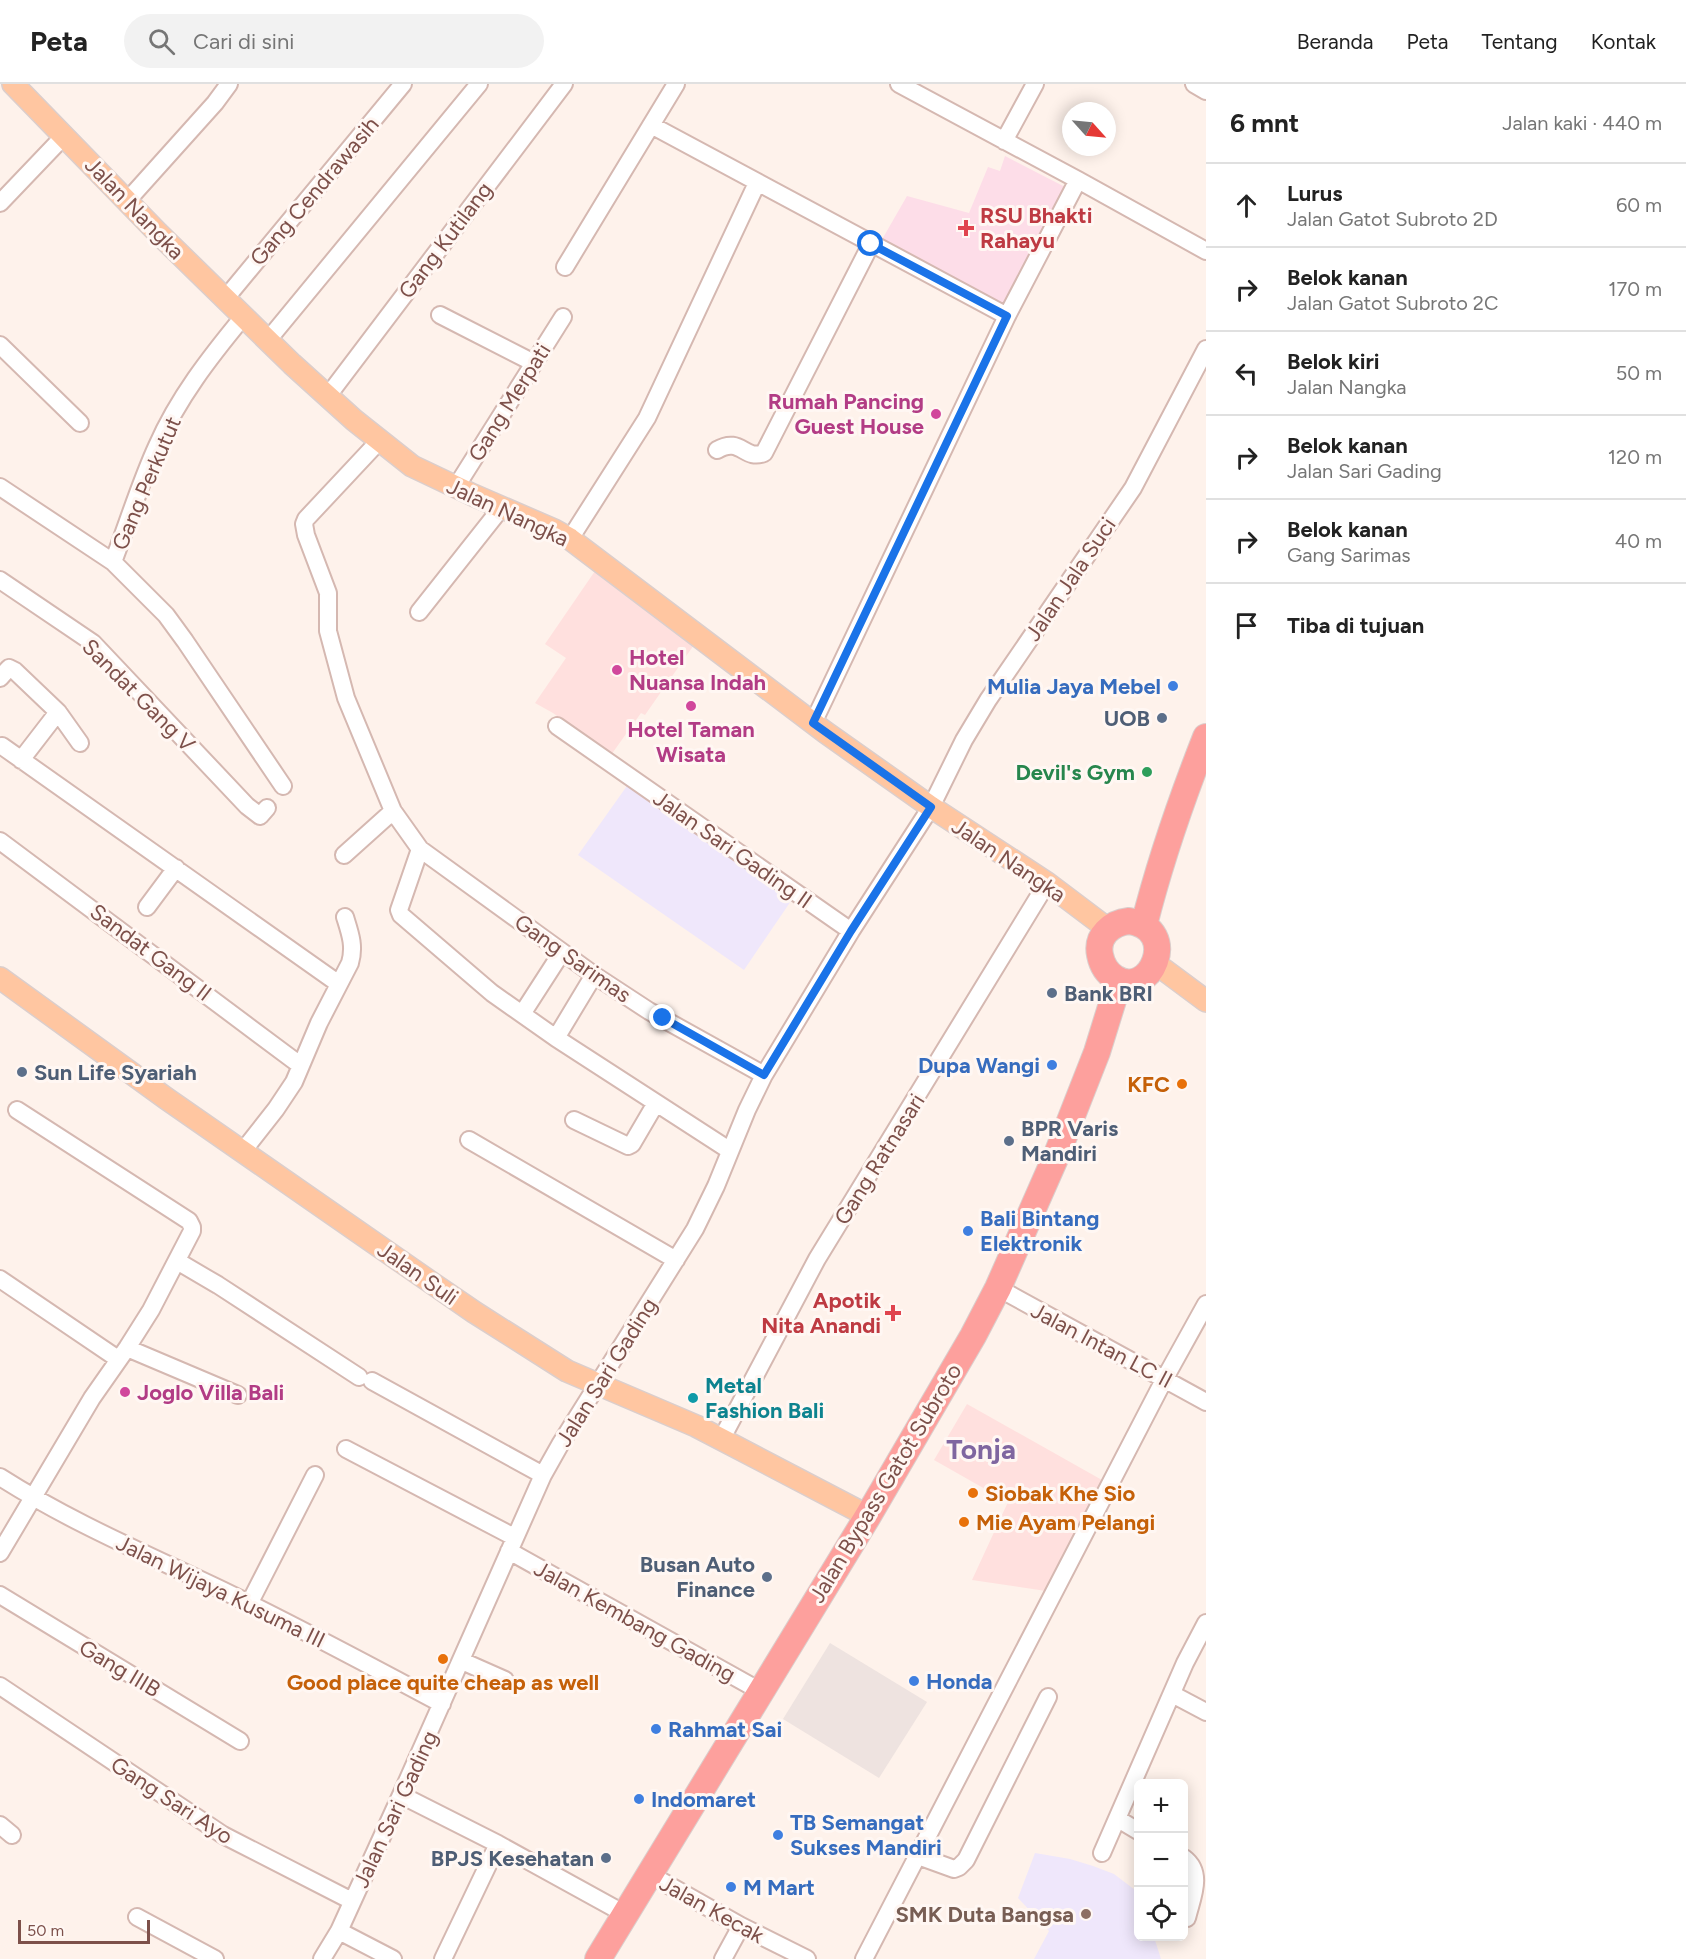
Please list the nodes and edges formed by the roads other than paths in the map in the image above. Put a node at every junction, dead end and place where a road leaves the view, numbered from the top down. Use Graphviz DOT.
graph roads {
  1 [pos="13,84"];
  2 [pos="229,84"];
  3 [pos="403,84"];
  4 [pos="480,84"];
  5 [pos="564,84"];
  6 [pos="676,84"];
  7 [pos="899,84"];
  8 [pos="1035,84"];
  9 [pos="1194,84"];
  10 [pos="1206,91"];
  11 [pos="651,125"];
  12 [pos="64,136"];
  13 [pos="1004,141"];
  14 [pos="1078,180"];
  15 [pos="758,183"];
  16 [pos="127,201"];
  17 [pos="0,203"];
  18 [pos="871,244"];
  19 [pos="1206,251"];
  20 [pos="565,267"];
  21 [pos="225,298"];
  22 [pos="440,315"];
  23 [pos="1007,316"];
  24 [pos="243,317"];
  25 [pos="562,317"];
  26 [pos="268,340"];
  27 [pos="0,345"];
  28 [pos="1206,349"];
  29 [pos="534,363"];
  30 [pos="327,397"];
  31 [pos="80,423"];
  32 [pos="380,440"];
  33 [pos="717,450"];
  34 [pos="0,487"];
  35 [pos="456,488"];
  36 [pos="502,507"];
  37 [pos="570,539"];
  38 [pos="113,562"];
  39 [pos="0,580"];
  40 [pos="419,612"];
  41 [pos="0,678"];
  42 [pos="58,712"];
  43 [pos="813,723"];
  44 [pos="557,726"];
  45 [pos="1206,736"];
  46 [pos="80,743"];
  47 [pos="2,746"];
  48 [pos="21,760"];
  49 [pos="283,786"];
  50 [pos="931,807"];
  51 [pos="267,808"];
  52 [pos="393,812"];
  53 [pos="0,841"];
  54 [pos="420,849"];
  55 [pos="344,855"];
  56 [pos="176,868"];
  57 [pos="1047,883"];
  58 [pos="147,907"];
  59 [pos="345,917"];
  60 [pos="1144,925"];
  61 [pos="1108,929"];
  62 [pos="851,931"];
  63 [pos="562,952"];
  64 [pos="1155,963"];
  65 [pos="594,975"];
  66 [pos="0,978"];
  67 [pos="1119,981"];
  68 [pos="339,984"];
  69 [pos="1206,1001"];
  70 [pos="522,1014"];
  71 [pos="556,1038"];
  72 [pos="300,1065"];
  73 [pos="764,1075"];
  74 [pos="656,1103"];
  75 [pos="17,1110"];
  76 [pos="574,1120"];
  77 [pos="468,1140"];
  78 [pos="729,1150"];
  79 [pos="243,1151"];
  80 [pos="676,1260"];
  81 [pos="177,1261"];
  82 [pos="0,1279"];
  83 [pos="998,1288"];
  84 [pos="1206,1304"];
  85 [pos="122,1354"];
  86 [pos="1165,1378"];
  87 [pos="597,1385"];
  88 [pos="238,1395"];
  89 [pos="1206,1401"];
  90 [pos="721,1440"];
  91 [pos="346,1449"];
  92 [pos="315,1475"];
  93 [pos="543,1475"];
  94 [pos="0,1477"];
  95 [pos="34,1498"];
  96 [pos="860,1511"];
  97 [pos="512,1544"];
  98 [pos="0,1553"];
  99 [pos="0,1595"];
  100 [pos="249,1604"];
  101 [pos="1206,1623"];
  102 [pos="462,1661"];
  103 [pos="506,1680"];
  104 [pos="0,1686"];
  105 [pos="760,1692"];
  106 [pos="1172,1694"];
  107 [pos="1048,1697"];
  108 [pos="442,1704"];
  109 [pos="1206,1712"];
  110 [pos="240,1741"];
  111 [pos="401,1795"];
  112 [pos="1118,1819"];
  113 [pos="1134,1829"];
  114 [pos="498,1844"];
  115 [pos="1102,1853"];
  116 [pos="918,1856"];
  117 [pos="1188,1862"];
  118 [pos="650,1874"];
  119 [pos="352,1901"];
  120 [pos="616,1909"];
  121 [pos="1188,1914"];
  122 [pos="137,1917"];
  123 [pos="741,1926"];
  124 [pos="339,1931"];
  125 [pos="214,1959"];
  126 [pos="322,1959"];
  127 [pos="393,1959"];
  128 [pos="444,1959"];
  129 [pos="598,1959"];
  130 [pos="723,1959"];
  131 [pos="807,1959"];
  132 [pos="864,1959"];
  1 -- 12 [label="main road, Jalan Nangka"];
  2 -- 16 [label="street"];
  3 -- 21 [label="street, Gang Cendrawasih"];
  4 -- 26 [label="street"];
  5 -- 30 [label="street, Gang Kutilang"];
  6 -- 11 [label="street"];
  7 -- 13 [label="street"];
  8 -- 13 [label="street"];
  9 -- 10 [label="street"];
  11 -- 15 [label="street"];
  11 -- 20 [label="street"];
  12 -- 16 [label="main road, Jalan Nangka"];
  12 -- 17 [label="street"];
  13 -- 14 [label="street"];
  14 -- 19 [label="street"];
  14 -- 23 [label="street"];
  15 -- 18 [label="street"];
  15 -- 37 [label="street"];
  16 -- 21 [label="main road, Jalan Nangka"];
  18 -- 23 [label="street"];
  18 -- 33 [label="street"];
  21 -- 24 [label="main road, Jalan Nangka"];
  22 -- 29 [label="street"];
  23 -- 43 [label="street"];
  24 -- 26 [label="main road, Jalan Nangka"];
  24 -- 38 [label="street, Gang Perkutut"];
  25 -- 29 [label="street, Gang Merpati"];
  26 -- 30 [label="main road, Jalan Nangka"];
  27 -- 31 [label="street"];
  28 -- 50 [label="street, Jalan Jala Suci"];
  29 -- 35 [label="street, Gang Merpati"];
  30 -- 32 [label="main road, Jalan Nangka"];
  32 -- 35 [label="main road, Jalan Nangka"];
  32 -- 52 [label="street, Gang Sarimas"];
  34 -- 38 [label="street"];
  35 -- 36 [label="main road, Jalan Nangka"];
  36 -- 37 [label="main road, Jalan Nangka"];
  36 -- 40 [label="street"];
  37 -- 43 [label="main road, Jalan Nangka"];
  38 -- 49 [label="street"];
  39 -- 51 [label="street, Sandat Gang V"];
  41 -- 42 [label="street"];
  42 -- 46 [label="street"];
  42 -- 48 [label="street"];
  43 -- 50 [label="main road, Jalan Nangka"];
  44 -- 62 [label="street, Jalan Sari Gading II"];
  45 -- 60 [label="highway"];
  47 -- 48 [label="street"];
  48 -- 56 [label="street"];
  50 -- 57 [label="main road, Jalan Nangka"];
  50 -- 62 [label="street, Jalan Sari Gading"];
  52 -- 54 [label="street, Gang Sarimas"];
  52 -- 55 [label="street"];
  53 -- 72 [label="street, Sandat Gang II"];
  54 -- 63 [label="street, Gang Sarimas"];
  54 -- 70 [label="street"];
  56 -- 58 [label="street"];
  56 -- 68 [label="street"];
  57 -- 61 [label="main road, Jalan Nangka"];
  57 -- 90 [label="street, Gang Ratnasari"];
  59 -- 68 [label="street"];
  60 -- 61 [label="highway"];
  60 -- 64 [label="highway"];
  61 -- 67 [label="highway"];
  62 -- 73 [label="street, Jalan Sari Gading"];
  63 -- 65 [label="street, Gang Sarimas"];
  63 -- 70 [label="street"];
  64 -- 67 [label="highway"];
  64 -- 69 [label="main road"];
  65 -- 71 [label="street"];
  65 -- 73 [label="street, Gang Sarimas"];
  66 -- 79 [label="main road, Jalan Suli"];
  67 -- 83 [label="highway, Jalan Bypass Gatot Subroto"];
  68 -- 72 [label="street"];
  70 -- 71 [label="street"];
  71 -- 74 [label="street"];
  72 -- 79 [label="street"];
  73 -- 78 [label="street, Jalan Sari Gading"];
  74 -- 76 [label="street"];
  74 -- 78 [label="street"];
  75 -- 81 [label="street"];
  77 -- 80 [label="street"];
  78 -- 80 [label="street, Jalan Sari Gading"];
  79 -- 87 [label="main road, Jalan Suli"];
  80 -- 87 [label="street, Jalan Sari Gading"];
  81 -- 85 [label="street"];
  81 -- 93 [label="street"];
  82 -- 85 [label="street"];
  83 -- 86 [label="street, Jalan Intan LC II"];
  83 -- 96 [label="highway, Jalan Bypass Gatot Subroto"];
  84 -- 86 [label="street"];
  85 -- 88 [label="street"];
  85 -- 95 [label="street"];
  86 -- 89 [label="street, Jalan Intan LC II"];
  86 -- 116 [label="street"];
  87 -- 90 [label="main road, Jalan Suli"];
  87 -- 93 [label="street, Jalan Sari Gading"];
  90 -- 96 [label="main road, Jalan Suli"];
  91 -- 97 [label="street, Jalan Kembang Gading"];
  92 -- 100 [label="street"];
  93 -- 97 [label="street, Jalan Sari Gading"];
  94 -- 95 [label="street, Jalan Wijaya Kusuma III"];
  95 -- 98 [label="street"];
  95 -- 100 [label="street, Jalan Wijaya Kusuma III"];
  96 -- 105 [label="highway, Jalan Bypass Gatot Subroto"];
  97 -- 102 [label="street, Jalan Sari Gading"];
  97 -- 105 [label="street, Jalan Kembang Gading"];
  99 -- 110 [label="street, Gang IIIB"];
  100 -- 108 [label="street, Jalan Wijaya Kusuma III"];
  101 -- 106 [label="street"];
  102 -- 103 [label="street"];
  102 -- 108 [label="street, Jalan Sari Gading"];
  104 -- 119 [label="street, Gang Sari Ayo"];
  105 -- 118 [label="highway, Jalan Bypass Gatot Subroto"];
  106 -- 109 [label="street"];
  106 -- 112 [label="street"];
  107 -- 116 [label="street"];
  108 -- 111 [label="street, Jalan Sari Gading"];
  111 -- 114 [label="street"];
  111 -- 119 [label="street, Jalan Sari Gading"];
  112 -- 113 [label="street"];
  112 -- 115 [label="street"];
  114 -- 120 [label="street"];
  114 -- 128 [label="street"];
  116 -- 132 [label="street"];
  117 -- 121 [label="street"];
  118 -- 120 [label="highway, Jalan Bypass Gatot Subroto"];
  118 -- 123 [label="street, Jalan Kecak"];
  119 -- 124 [label="street, Jalan Sari Gading"];
  120 -- 129 [label="highway, Jalan Bypass Gatot Subroto"];
  122 -- 125 [label="street"];
  123 -- 130 [label="street"];
  123 -- 131 [label="street, Jalan Kecak"];
  124 -- 126 [label="street, Jalan Sari Gading"];
  124 -- 127 [label="street"];
}
